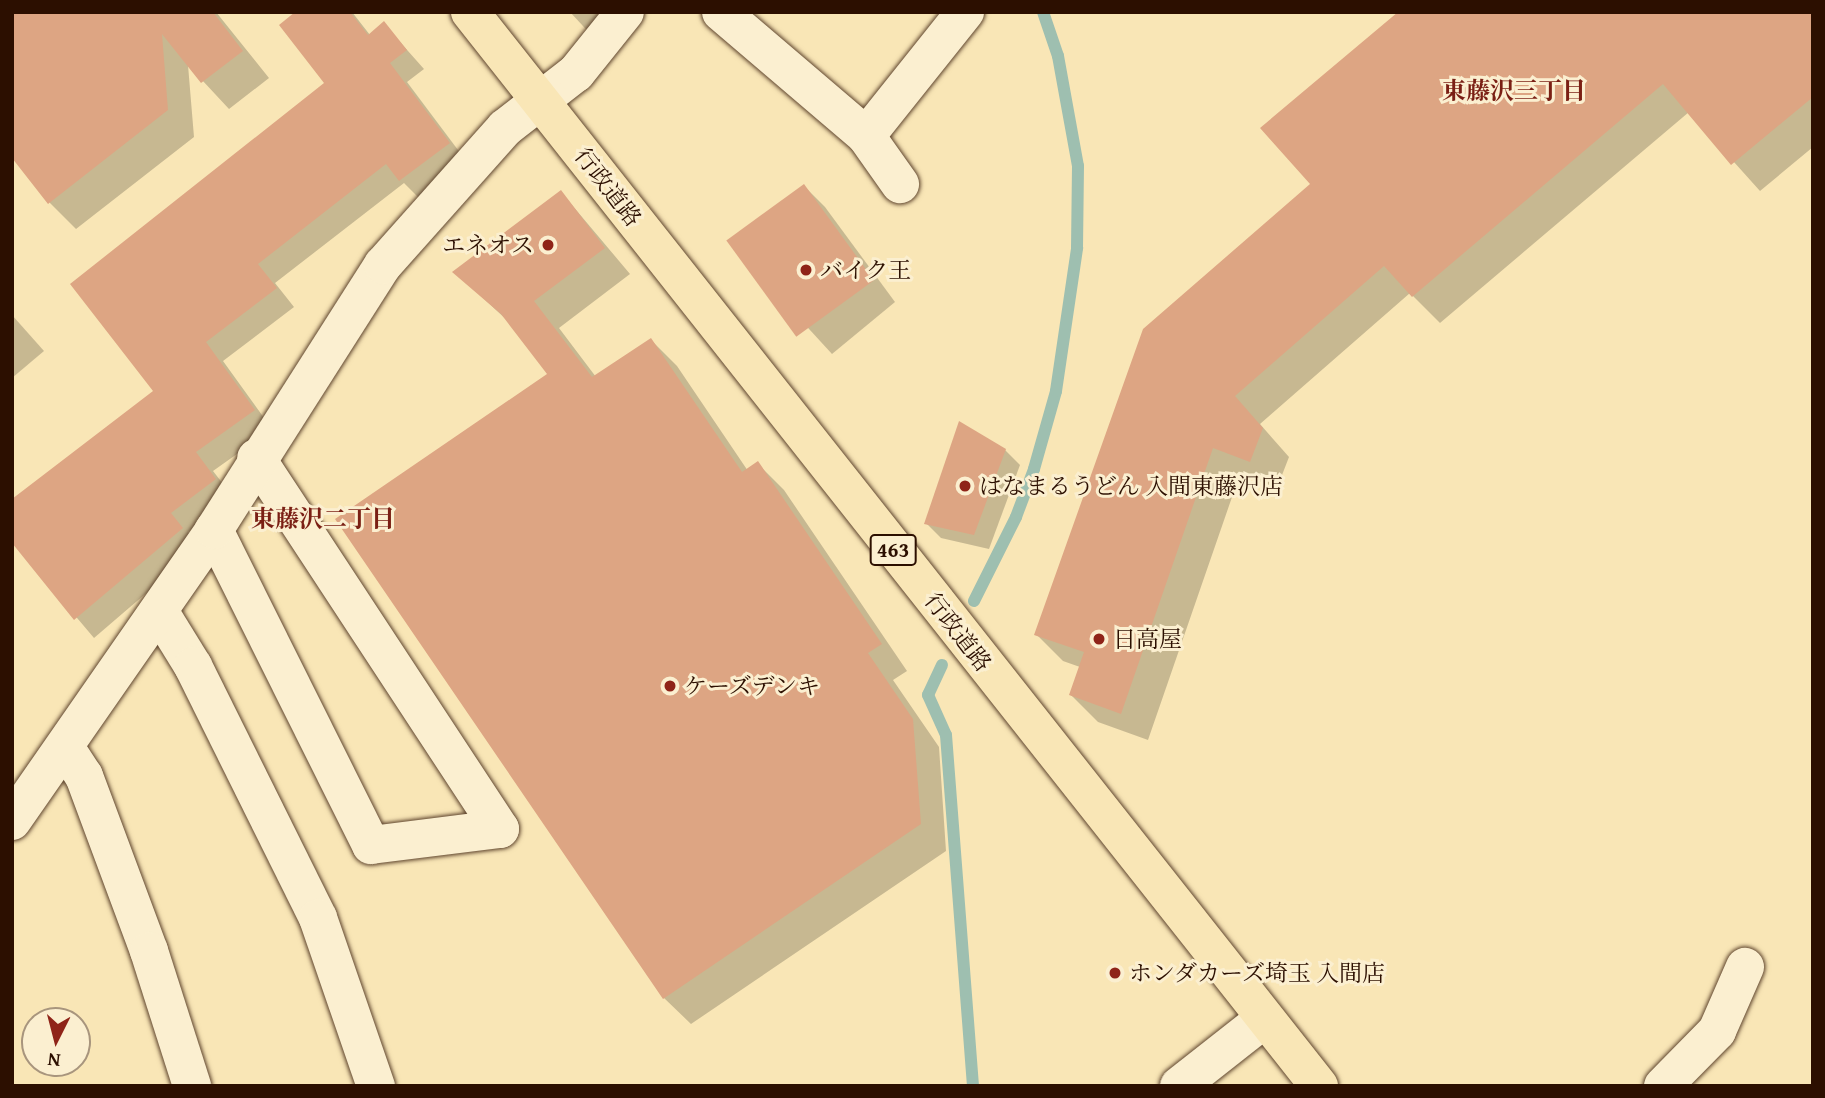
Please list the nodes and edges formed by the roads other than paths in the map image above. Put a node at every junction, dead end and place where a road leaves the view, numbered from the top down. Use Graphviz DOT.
graph roads {
  1 [pos="470,12"];
  2 [pos="625,12"];
  3 [pos="721,12"];
  4 [pos="946,18"];
  5 [pos="540,100"];
  6 [pos="866,136"];
  7 [pos="900,184"];
  8 [pos="256,458"];
  9 [pos="214,530"];
  10 [pos="159,611"];
  11 [pos="65,747"];
  12 [pos="12,821"];
  13 [pos="1745,967"];
  14 [pos="1264,1019"];
  15 [pos="192,1086"];
  16 [pos="376,1086"];
  17 [pos="1179,1086"];
  18 [pos="1319,1086"];
  19 [pos="1663,1086"];
  1 -- 5 [label="highway, 行政道路 / 463"];
  2 -- 5 [label="street"];
  3 -- 6 [label="street"];
  4 -- 6 [label="street"];
  5 -- 8 [label="street"];
  5 -- 14 [label="highway, 行政道路 / 463"];
  6 -- 7 [label="street"];
  8 -- 9 [label="street"];
  8 -- 9 [label="street"];
  9 -- 10 [label="street"];
  10 -- 11 [label="street"];
  10 -- 16 [label="street"];
  11 -- 12 [label="street"];
  11 -- 15 [label="street"];
  13 -- 19 [label="street"];
  14 -- 17 [label="street"];
  14 -- 18 [label="highway, 行政道路 / 463"];
}
